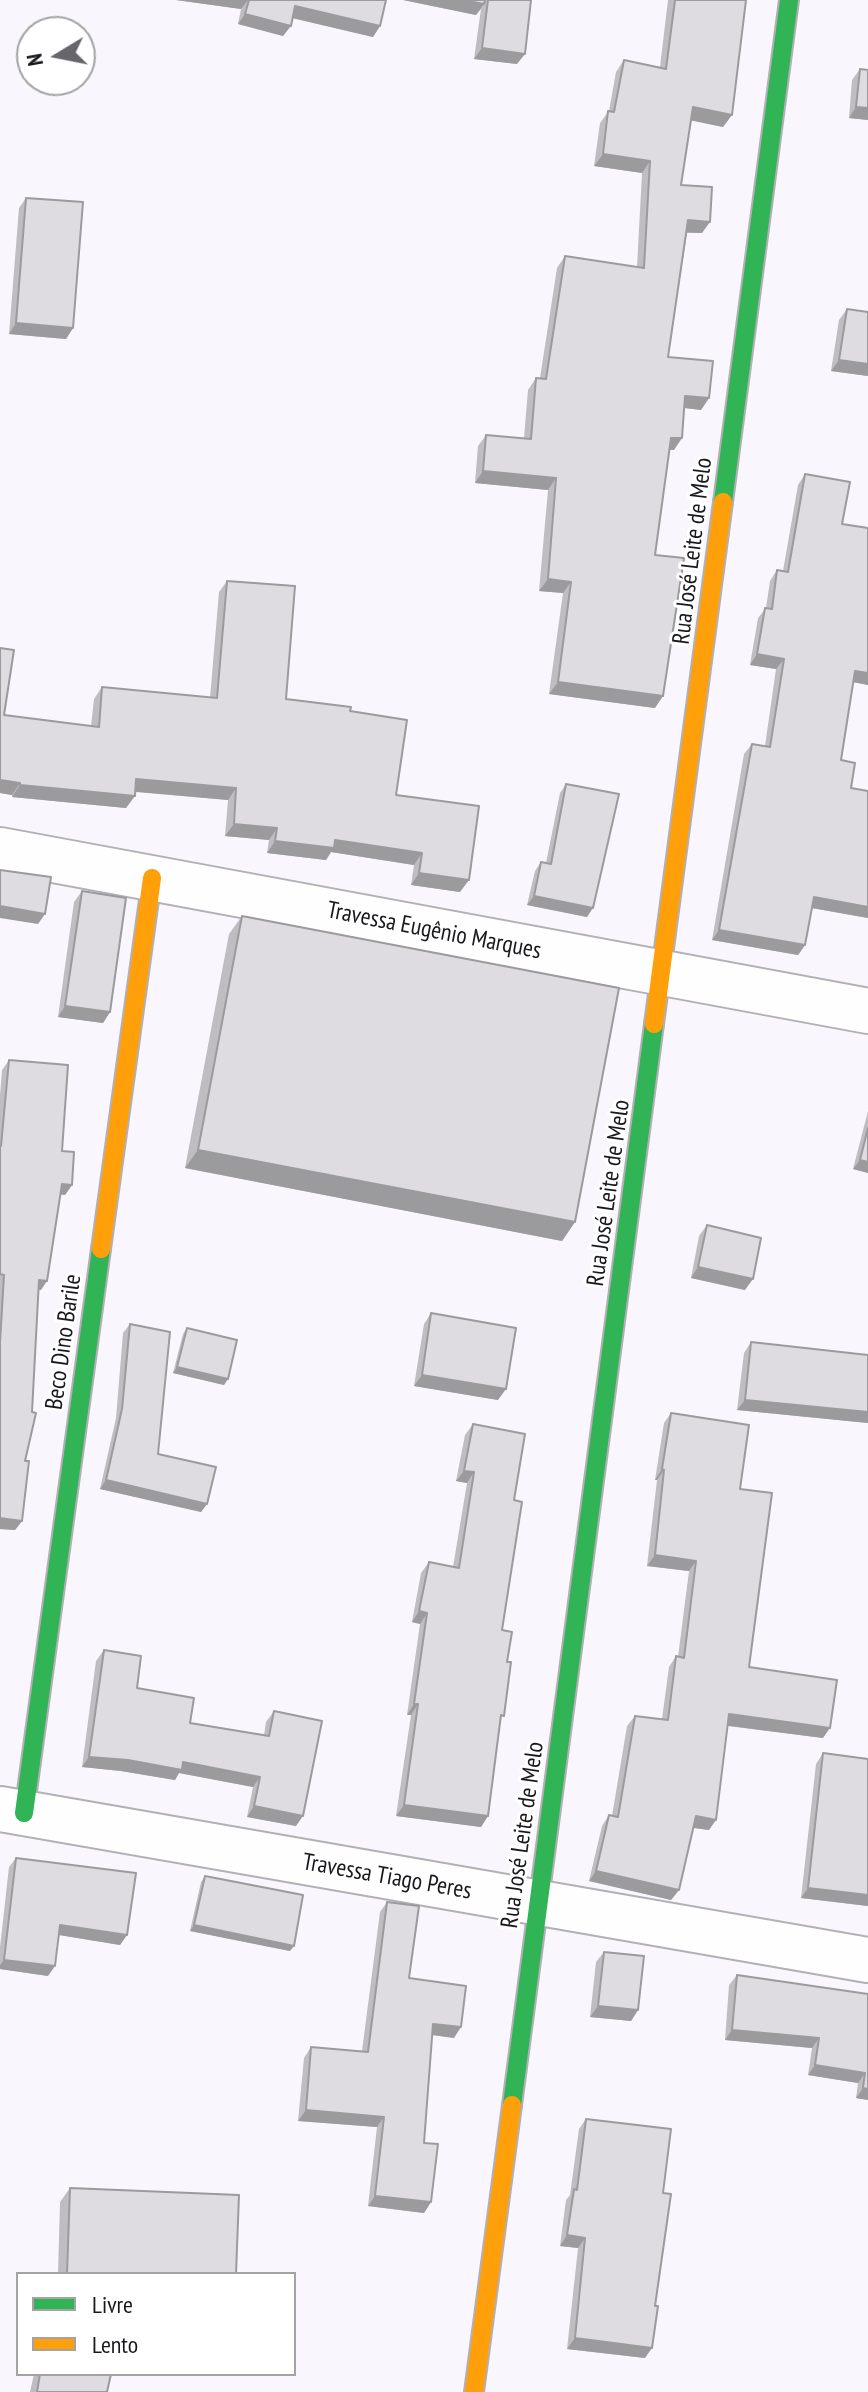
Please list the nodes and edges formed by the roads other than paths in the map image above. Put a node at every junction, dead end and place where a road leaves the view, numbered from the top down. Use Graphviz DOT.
graph roads {
  1 [pos="789,0"];
  2 [pos="0,850"];
  3 [pos="152,878"];
  4 [pos="662,974"];
  5 [pos="868,1011"];
  6 [pos="12,1811"];
  7 [pos="538,1904"];
  8 [pos="868,1960"];
  9 [pos="474,2392"];
  1 -- 4 [label="street, Rua José Leite de Melo"];
  2 -- 3 [label="street, Travessa Eugênio Marques"];
  3 -- 4 [label="street, Travessa Eugênio Marques"];
  3 -- 6 [label="street, Beco Dino Barile"];
  4 -- 5 [label="street, Travessa Eugênio Marques"];
  4 -- 7 [label="street, Rua José Leite de Melo"];
  6 -- 7 [label="street, Travessa Tiago Peres"];
  7 -- 8 [label="street, Travessa Tiago Peres"];
  7 -- 9 [label="street, Rua José Leite de Melo"];
}
